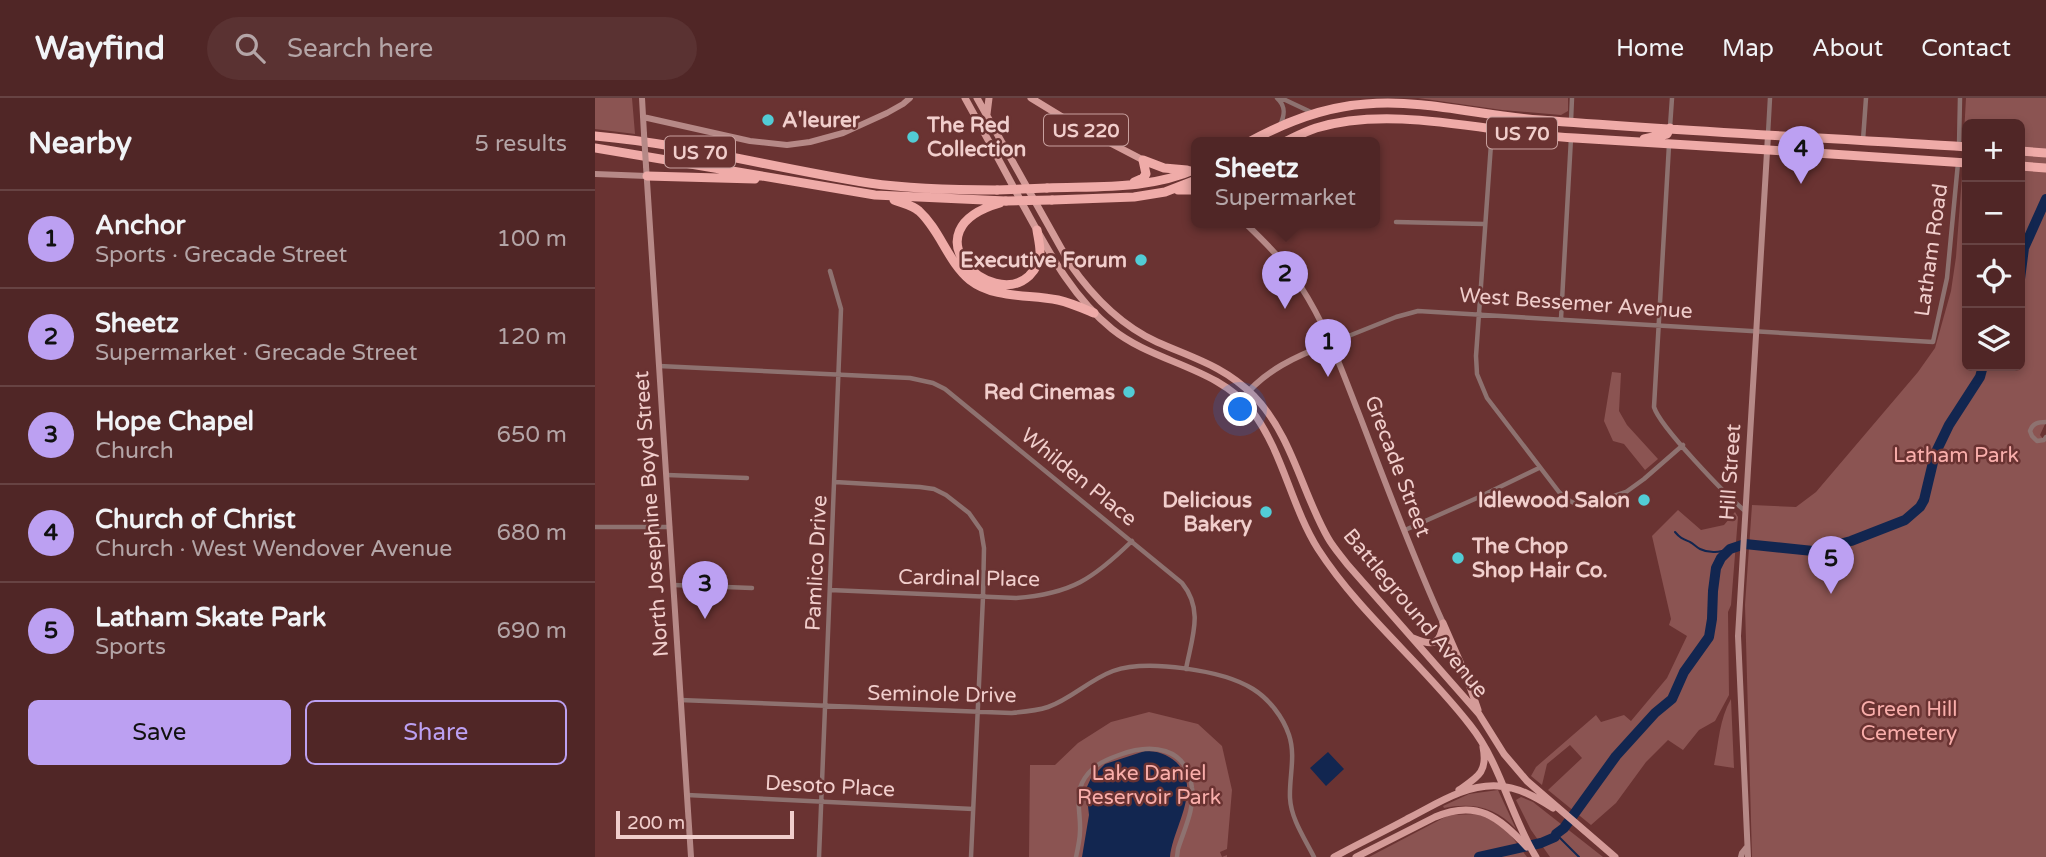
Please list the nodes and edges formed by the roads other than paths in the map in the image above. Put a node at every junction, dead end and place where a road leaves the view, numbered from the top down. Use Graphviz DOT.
graph roads {
  1 [pos="642,98"];
  2 [pos="910,98"];
  3 [pos="965,98"];
  4 [pos="977,98"];
  5 [pos="989,98"];
  6 [pos="1031,98"];
  7 [pos="1279,98"];
  8 [pos="1572,98"];
  9 [pos="1672,98"];
  10 [pos="1770,98"];
  11 [pos="1866,98"];
  12 [pos="1960,98"];
  13 [pos="1313,113"];
  14 [pos="987,115"];
  15 [pos="643,117"];
  16 [pos="1571,122"];
  17 [pos="1280,126"];
  18 [pos="1670,128"];
  19 [pos="1492,130"];
  20 [pos="1962,131"];
  21 [pos="1768,135"];
  22 [pos="595,136"];
  23 [pos="1259,137"];
  24 [pos="1295,137"];
  25 [pos="1571,138"];
  26 [pos="1632,141"];
  27 [pos="1863,141"];
  28 [pos="1669,143"];
  29 [pos="1962,147"];
  30 [pos="595,148"];
  31 [pos="1767,149"];
  32 [pos="2025,151"];
  33 [pos="2046,153"];
  34 [pos="1143,160"];
  35 [pos="1962,162"];
  36 [pos="2025,166"];
  37 [pos="2046,168"];
  38 [pos="1191,169"];
  39 [pos="1962,169"];
  40 [pos="647,171"];
  41 [pos="1191,171"];
  42 [pos="595,174"];
  43 [pos="774,179"];
  44 [pos="1191,182"];
  45 [pos="1123,186"];
  46 [pos="1191,190"];
  47 [pos="1165,192"];
  48 [pos="875,195"];
  49 [pos="1006,201"];
  50 [pos="1396,222"];
  51 [pos="1484,224"];
  52 [pos="1250,228"];
  53 [pos="1037,230"];
  54 [pos="830,271"];
  55 [pos="1094,313"];
  56 [pos="1479,314"];
  57 [pos="1561,319"];
  58 [pos="1658,325"];
  59 [pos="1756,331"];
  60 [pos="1933,342"];
  61 [pos="1331,343"];
  62 [pos="659,366"];
  63 [pos="839,375"];
  64 [pos="1248,391"];
  65 [pos="1241,400"];
  66 [pos="2046,422"];
  67 [pos="2046,437"];
  68 [pos="1683,445"];
  69 [pos="1539,468"];
  70 [pos="667,475"];
  71 [pos="747,478"];
  72 [pos="835,482"];
  73 [pos="1745,511"];
  74 [pos="595,527"];
  75 [pos="670,527"];
  76 [pos="1405,530"];
  77 [pos="1132,541"];
  78 [pos="673,585"];
  79 [pos="752,588"];
  80 [pos="830,590"];
  81 [pos="982,597"];
  82 [pos="1443,623"];
  83 [pos="1412,638"];
  84 [pos="1186,669"];
  85 [pos="680,700"];
  86 [pos="825,706"];
  87 [pos="976,713"];
  88 [pos="1479,714"];
  89 [pos="1481,740"];
  90 [pos="1503,786"];
  91 [pos="686,795"];
  92 [pos="1446,799"];
  93 [pos="822,801"];
  94 [pos="973,809"];
  95 [pos="1560,811"];
  96 [pos="1523,839"];
  97 [pos="1746,848"];
  98 [pos="689,855"];
  99 [pos="1536,856"];
  100 [pos="819,857"];
  101 [pos="971,857"];
  102 [pos="1076,857"];
  103 [pos="1177,857"];
  104 [pos="1314,857"];
  105 [pos="1334,857"];
  106 [pos="1356,857"];
  107 [pos="1615,857"];
  108 [pos="1741,857"];
  109 [pos="1748,857"];
  1 -- 15 [label="street, North Josephine Boyd Street"];
  2 -- 15 [label="street"];
  3 -- 53 [label="main road, Battleground Avenue"];
  4 -- 14 [label="main road, Battleground Avenue"];
  5 -- 14 [label="main road"];
  6 -- 34 [label="main road, US 220"];
  7 -- 13 [label="street"];
  7 -- 17 [label="street"];
  8 -- 16 [label="street"];
  9 -- 18 [label="street"];
  10 -- 21 [label="street, Hill Street"];
  11 -- 27 [label="street"];
  12 -- 20 [label="street"];
  13 -- 16 [label="highway, US 70"];
  13 -- 17 [label="highway, US 70"];
  14 -- 64 [label="main road, Battleground Avenue"];
  15 -- 40 [label="street, North Josephine Boyd Street, bridge"];
  16 -- 18 [label="highway, US 70"];
  17 -- 23 [label="highway, US 70"];
  18 -- 21 [label="highway, US 70"];
  18 -- 26 [label="highway"];
  19 -- 24 [label="highway, US 70"];
  19 -- 25 [label="highway, US 70"];
  19 -- 51 [label="street"];
  21 -- 27 [label="highway, US 70"];
  21 -- 31 [label="street, Hill Street"];
  22 -- 45 [label="highway, US 70, bridge"];
  25 -- 26 [label="highway, US 70"];
  25 -- 57 [label="street"];
  26 -- 28 [label="highway, US 70"];
  27 -- 29 [label="highway, US 70"];
  28 -- 31 [label="highway, US 70"];
  28 -- 58 [label="street"];
  30 -- 43 [label="highway, US 70"];
  31 -- 35 [label="highway, US 70"];
  31 -- 59 [label="street, Hill Street"];
  32 -- 33 [label="highway"];
  34 -- 38 [label="highway, US 220"];
  34 -- 45 [label="highway"];
  36 -- 37 [label="highway"];
  39 -- 60 [label="street, Latham Road"];
  40 -- 42 [label="street"];
  40 -- 43 [label="highway"];
  40 -- 62 [label="street, North Josephine Boyd Street"];
  41 -- 45 [label="highway, US 70"];
  43 -- 48 [label="highway, US 70"];
  44 -- 47 [label="highway, US 70"];
  46 -- 47 [label="highway"];
  47 -- 49 [label="highway, US 70, bridge"];
  48 -- 49 [label="highway, US 70"];
  48 -- 55 [label="highway"];
  49 -- 53 [label="highway"];
  50 -- 51 [label="street"];
  51 -- 56 [label="street"];
  52 -- 61 [label="street, Grecade Street"];
  53 -- 55 [label="main road, Battleground Avenue"];
  54 -- 63 [label="street, Pamlico Drive"];
  55 -- 65 [label="main road, Battleground Avenue"];
  56 -- 57 [label="street, West Bessemer Avenue"];
  56 -- 61 [label="street, West Bessemer Avenue"];
  56 -- 69 [label="street"];
  57 -- 58 [label="street, West Bessemer Avenue"];
  58 -- 59 [label="street, West Bessemer Avenue"];
  58 -- 68 [label="street"];
  59 -- 60 [label="street, West Bessemer Avenue"];
  59 -- 73 [label="street, Hill Street"];
  61 -- 64 [label="street, West Bessemer Avenue"];
  61 -- 76 [label="street, Grecade Street"];
  62 -- 63 [label="street, Whilden Place"];
  62 -- 70 [label="street, North Josephine Boyd Street"];
  63 -- 72 [label="street, Pamlico Drive"];
  63 -- 77 [label="street, Whilden Place"];
  64 -- 65 [label="street, West Bessemer Avenue"];
  64 -- 83 [label="main road, Battleground Avenue"];
  65 -- 89 [label="main road, Battleground Avenue"];
  66 -- 67 [label="street"];
  68 -- 69 [label="street"];
  68 -- 73 [label="street"];
  69 -- 76 [label="street"];
  70 -- 71 [label="street"];
  70 -- 75 [label="street, North Josephine Boyd Street"];
  72 -- 80 [label="street, Pamlico Drive"];
  72 -- 81 [label="street"];
  73 -- 97 [label="street, Hill Street"];
  74 -- 75 [label="street"];
  75 -- 78 [label="street, North Josephine Boyd Street"];
  76 -- 82 [label="street, Grecade Street"];
  77 -- 81 [label="street, Cardinal Place"];
  77 -- 84 [label="street, Whilden Place"];
  78 -- 79 [label="street"];
  78 -- 85 [label="street, North Josephine Boyd Street"];
  80 -- 81 [label="street, Cardinal Place"];
  80 -- 86 [label="street, Pamlico Drive"];
  81 -- 87 [label="street"];
  82 -- 83 [label="main road"];
  82 -- 88 [label="main road"];
  83 -- 88 [label="main road, Battleground Avenue"];
  84 -- 87 [label="street, Seminole Drive"];
  84 -- 104 [label="street, Seminole Drive"];
  85 -- 86 [label="street, Seminole Drive"];
  85 -- 91 [label="street, North Josephine Boyd Street"];
  86 -- 87 [label="street, Seminole Drive"];
  86 -- 93 [label="street, Pamlico Drive"];
  87 -- 94 [label="street"];
  88 -- 95 [label="main road, Battleground Avenue"];
  89 -- 90 [label="main road, Battleground Avenue"];
  89 -- 92 [label="main road"];
  90 -- 92 [label="main road"];
  90 -- 95 [label="main road"];
  90 -- 96 [label="main road, Battleground Avenue"];
  91 -- 93 [label="street, Desoto Place"];
  91 -- 98 [label="street, North Josephine Boyd Street"];
  92 -- 105 [label="main road"];
  93 -- 94 [label="street, Desoto Place"];
  93 -- 100 [label="street, Pamlico Drive"];
  94 -- 101 [label="street"];
  95 -- 107 [label="main road, Battleground Avenue"];
  96 -- 99 [label="main road, Battleground Avenue"];
  96 -- 106 [label="main road"];
  97 -- 108 [label="street"];
  97 -- 109 [label="street, Hill Street"];
  102 -- 103 [label="street"];
}
